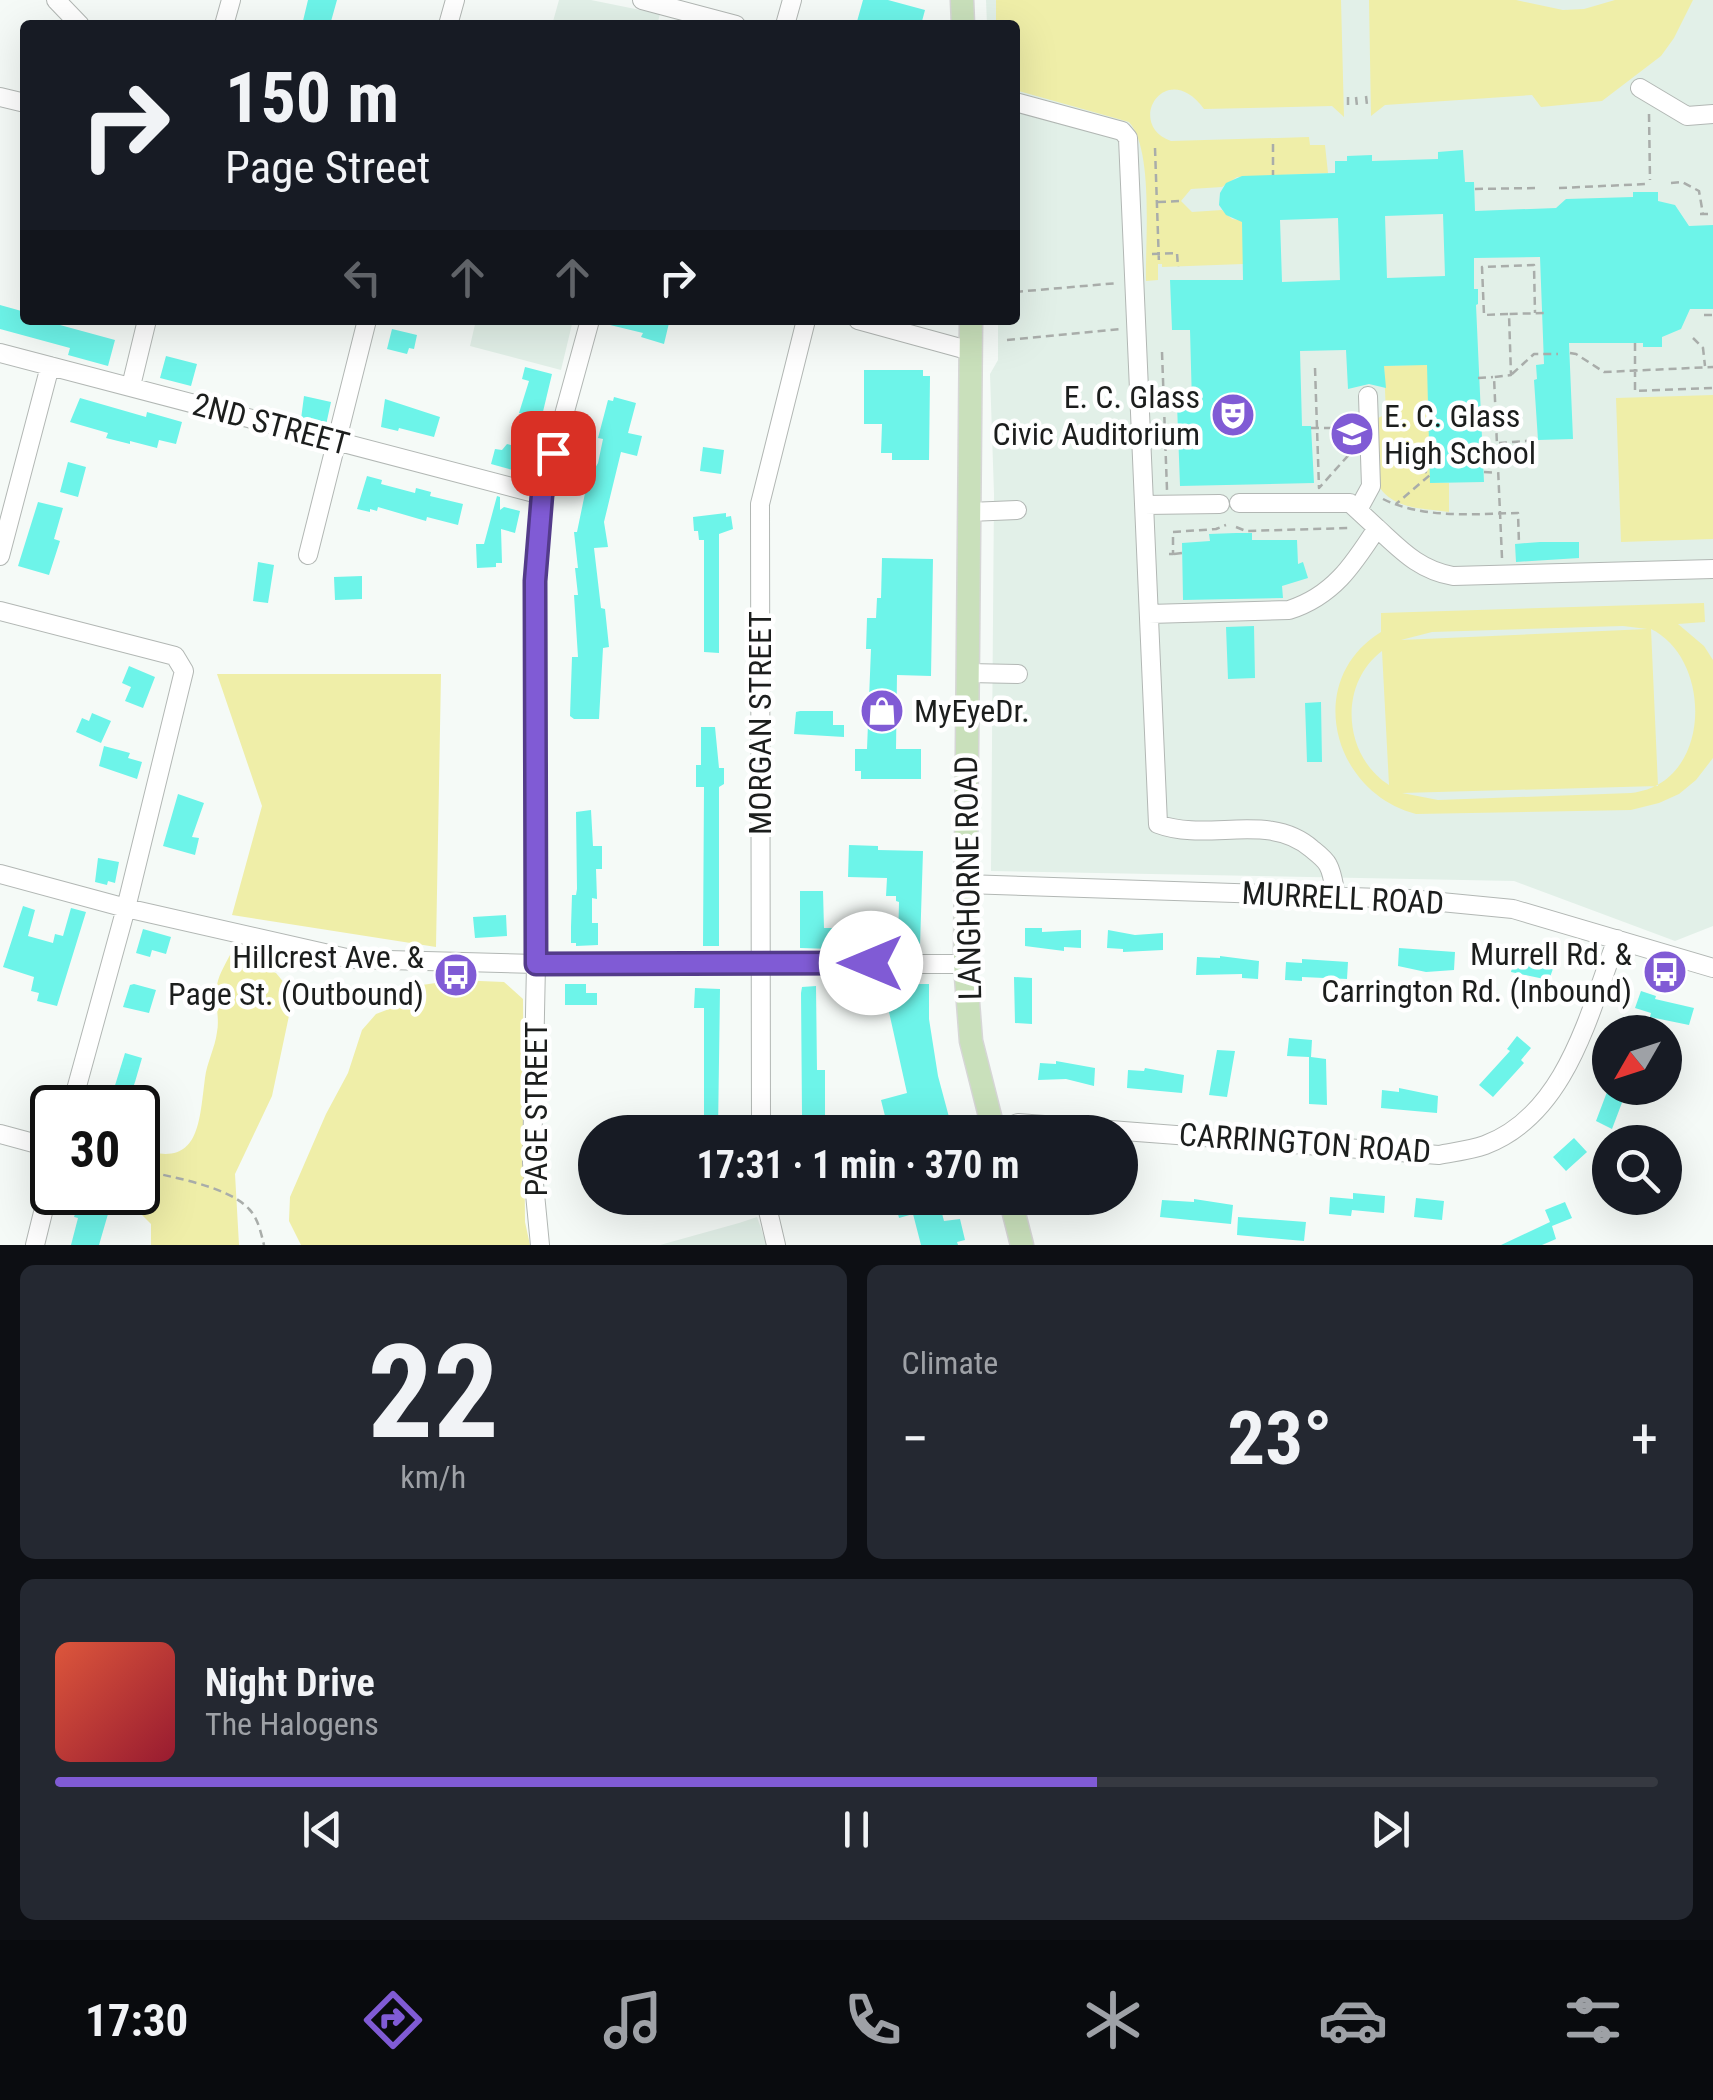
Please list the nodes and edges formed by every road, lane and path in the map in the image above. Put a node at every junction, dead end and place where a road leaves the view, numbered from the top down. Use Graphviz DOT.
graph roads {
  1 [pos="56,0"];
  2 [pos="642,0"];
  3 [pos="673,11"];
  4 [pos="75,20"];
  5 [pos="714,20"];
  6 [pos="1640,88"];
  7 [pos="1356,96"];
  8 [pos="1366,96"];
  9 [pos="1348,97"];
  10 [pos="1020,103"];
  11 [pos="1348,106"];
  12 [pos="1356,106"];
  13 [pos="1367,106"];
  14 [pos="1649,114"];
  15 [pos="1713,114"];
  16 [pos="1273,144"];
  17 [pos="1156,148"];
  18 [pos="1273,175"];
  19 [pos="1671,183"];
  20 [pos="1157,187"];
  21 [pos="1144,188"];
  22 [pos="1535,188"];
  23 [pos="1558,188"];
  24 [pos="1475,189"];
  25 [pos="1181,201"];
  26 [pos="1157,202"];
  27 [pos="1144,214"];
  28 [pos="1158,214"];
  29 [pos="1713,214"];
  30 [pos="1159,240"];
  31 [pos="1145,241"];
  32 [pos="1145,254"];
  33 [pos="1159,254"];
  34 [pos="1536,256"];
  35 [pos="1160,264"];
  36 [pos="1534,265"];
  37 [pos="1178,267"];
  38 [pos="1125,283"];
  39 [pos="1020,292"];
  40 [pos="1544,313"];
  41 [pos="1509,314"];
  42 [pos="1535,314"];
  43 [pos="1704,315"];
  44 [pos="1713,315"];
  45 [pos="146,325"];
  46 [pos="367,325"];
  47 [pos="589,325"];
  48 [pos="805,325"];
  49 [pos="876,325"];
  50 [pos="971,325"];
  51 [pos="1128,328"];
  52 [pos="1694,338"];
  53 [pos="1007,340"];
  54 [pos="1635,343"];
  55 [pos="972,351"];
  56 [pos="1162,352"];
  57 [pos="0,354"];
  58 [pos="1558,354"];
  59 [pos="1570,354"];
  60 [pos="50,366"];
  61 [pos="1315,368"];
  62 [pos="1705,368"];
  63 [pos="1713,368"];
  64 [pos="1635,372"];
  65 [pos="1511,375"];
  66 [pos="1494,377"];
  67 [pos="1478,378"];
  68 [pos="131,386"];
  69 [pos="1713,388"];
  70 [pos="1368,396"];
  71 [pos="1314,428"];
  72 [pos="1178,436"];
  73 [pos="1364,436"];
  74 [pos="1164,437"];
  75 [pos="1538,440"];
  76 [pos="334,442"];
  77 [pos="1498,443"];
  78 [pos="1484,472"];
  79 [pos="1499,474"];
  80 [pos="1168,494"];
  81 [pos="542,495"];
  82 [pos="1364,500"];
  83 [pos="1144,505"];
  84 [pos="1395,506"];
  85 [pos="1018,510"];
  86 [pos="970,512"];
  87 [pos="1500,514"];
  88 [pos="1226,525"];
  89 [pos="1236,527"];
  90 [pos="1376,528"];
  91 [pos="1519,544"];
  92 [pos="1183,553"];
  93 [pos="1501,553"];
  94 [pos="308,555"];
  95 [pos="0,556"];
  96 [pos="1713,569"];
  97 [pos="0,611"];
  98 [pos="1149,614"];
  99 [pos="968,673"];
  100 [pos="1018,674"];
  101 [pos="0,874"];
  102 [pos="965,884"];
  103 [pos="1336,896"];
  104 [pos="126,908"];
  105 [pos="1617,939"];
  106 [pos="761,962"];
  107 [pos="536,964"];
  108 [pos="965,964"];
  109 [pos="1713,968"];
  110 [pos="77,1085"];
  111 [pos="761,1115"];
  112 [pos="990,1115"];
  113 [pos="1138,1132"];
  114 [pos="0,1134"];
  115 [pos="30,1142"];
  116 [pos="160,1176"];
  117 [pos="42,1215"];
  118 [pos="769,1215"];
  119 [pos="1014,1215"];
  120 [pos="34,1245"];
  121 [pos="264,1245"];
  122 [pos="540,1245"];
  123 [pos="776,1245"];
  124 [pos="1022,1245"];
  1 -- 4 [label="street"];
  2 -- 3 [label="street"];
  3 -- 5 [label="street"];
  6 -- 15 [label="street"];
  7 -- 12 [label="path"];
  8 -- 13 [label="path"];
  9 -- 11 [label="path"];
  10 -- 83 [label="street"];
  14 -- 23 [label="path"];
  16 -- 18 [label="path"];
  17 -- 20 [label="path"];
  19 -- 29 [label="path"];
  20 -- 21 [label="path"];
  20 -- 26 [label="path"];
  22 -- 24 [label="path"];
  25 -- 26 [label="path"];
  26 -- 28 [label="path"];
  27 -- 28 [label="path"];
  28 -- 30 [label="path"];
  30 -- 31 [label="path"];
  30 -- 33 [label="path"];
  32 -- 33 [label="path"];
  33 -- 35 [label="path"];
  33 -- 37 [label="path"];
  34 -- 36 [label="path"];
  36 -- 41 [label="path"];
  36 -- 42 [label="path"];
  38 -- 39 [label="path"];
  40 -- 42 [label="path"];
  41 -- 42 [label="path"];
  41 -- 65 [label="path"];
  43 -- 44 [label="path"];
  45 -- 68 [label="street"];
  46 -- 76 [label="street"];
  47 -- 81 [label="street, PAGE STREET"];
  48 -- 106 [label="street, MORGAN STREET"];
  49 -- 55 [label="street"];
  50 -- 55 [label="main road, LANGHORNE ROAD"];
  51 -- 53 [label="path"];
  52 -- 62 [label="path"];
  54 -- 64 [label="path"];
  55 -- 86 [label="main road, LANGHORNE ROAD"];
  56 -- 74 [label="path"];
  57 -- 60 [label="street, 2ND STREET"];
  58 -- 65 [label="path"];
  59 -- 64 [label="path"];
  60 -- 68 [label="street, 2ND STREET"];
  60 -- 95 [label="street"];
  61 -- 71 [label="path"];
  62 -- 63 [label="path"];
  62 -- 64 [label="path"];
  64 -- 69 [label="path"];
  65 -- 66 [label="path"];
  66 -- 67 [label="path"];
  66 -- 77 [label="path"];
  68 -- 76 [label="street, 2ND STREET"];
  70 -- 73 [label="street"];
  71 -- 73 [label="path"];
  71 -- 73 [label="path"];
  72 -- 74 [label="path"];
  73 -- 82 [label="street"];
  73 -- 84 [label="path"];
  74 -- 80 [label="path"];
  75 -- 77 [label="path"];
  76 -- 81 [label="street, 2ND STREET"];
  76 -- 94 [label="street"];
  77 -- 79 [label="path"];
  78 -- 79 [label="path"];
  79 -- 87 [label="path"];
  81 -- 107 [label="street, PAGE STREET"];
  82 -- 83 [label="street"];
  82 -- 84 [label="path"];
  82 -- 90 [label="street"];
  83 -- 98 [label="street"];
  84 -- 87 [label="path"];
  85 -- 86 [label="street"];
  86 -- 99 [label="main road, LANGHORNE ROAD"];
  87 -- 91 [label="path"];
  87 -- 93 [label="path"];
  88 -- 92 [label="path"];
  89 -- 90 [label="path"];
  90 -- 96 [label="street"];
  90 -- 98 [label="street"];
  97 -- 104 [label="street"];
  98 -- 103 [label="street"];
  99 -- 100 [label="street"];
  99 -- 102 [label="main road, LANGHORNE ROAD"];
  101 -- 104 [label="street"];
  102 -- 103 [label="street, MURRELL ROAD"];
  102 -- 108 [label="main road, LANGHORNE ROAD"];
  103 -- 105 [label="street, MURRELL ROAD"];
  104 -- 107 [label="street"];
  104 -- 110 [label="street"];
  105 -- 109 [label="street, MURRELL ROAD"];
  105 -- 113 [label="street, CARRINGTON ROAD"];
  106 -- 107 [label="street"];
  106 -- 108 [label="street"];
  106 -- 111 [label="street, MORGAN STREET"];
  107 -- 122 [label="street, PAGE STREET"];
  108 -- 112 [label="main road, LANGHORNE ROAD"];
  114 -- 115 [label="street"];
  116 -- 121 [label="path"];
  117 -- 120 [label="street"];
  118 -- 123 [label="street"];
  119 -- 124 [label="main road"];
}
